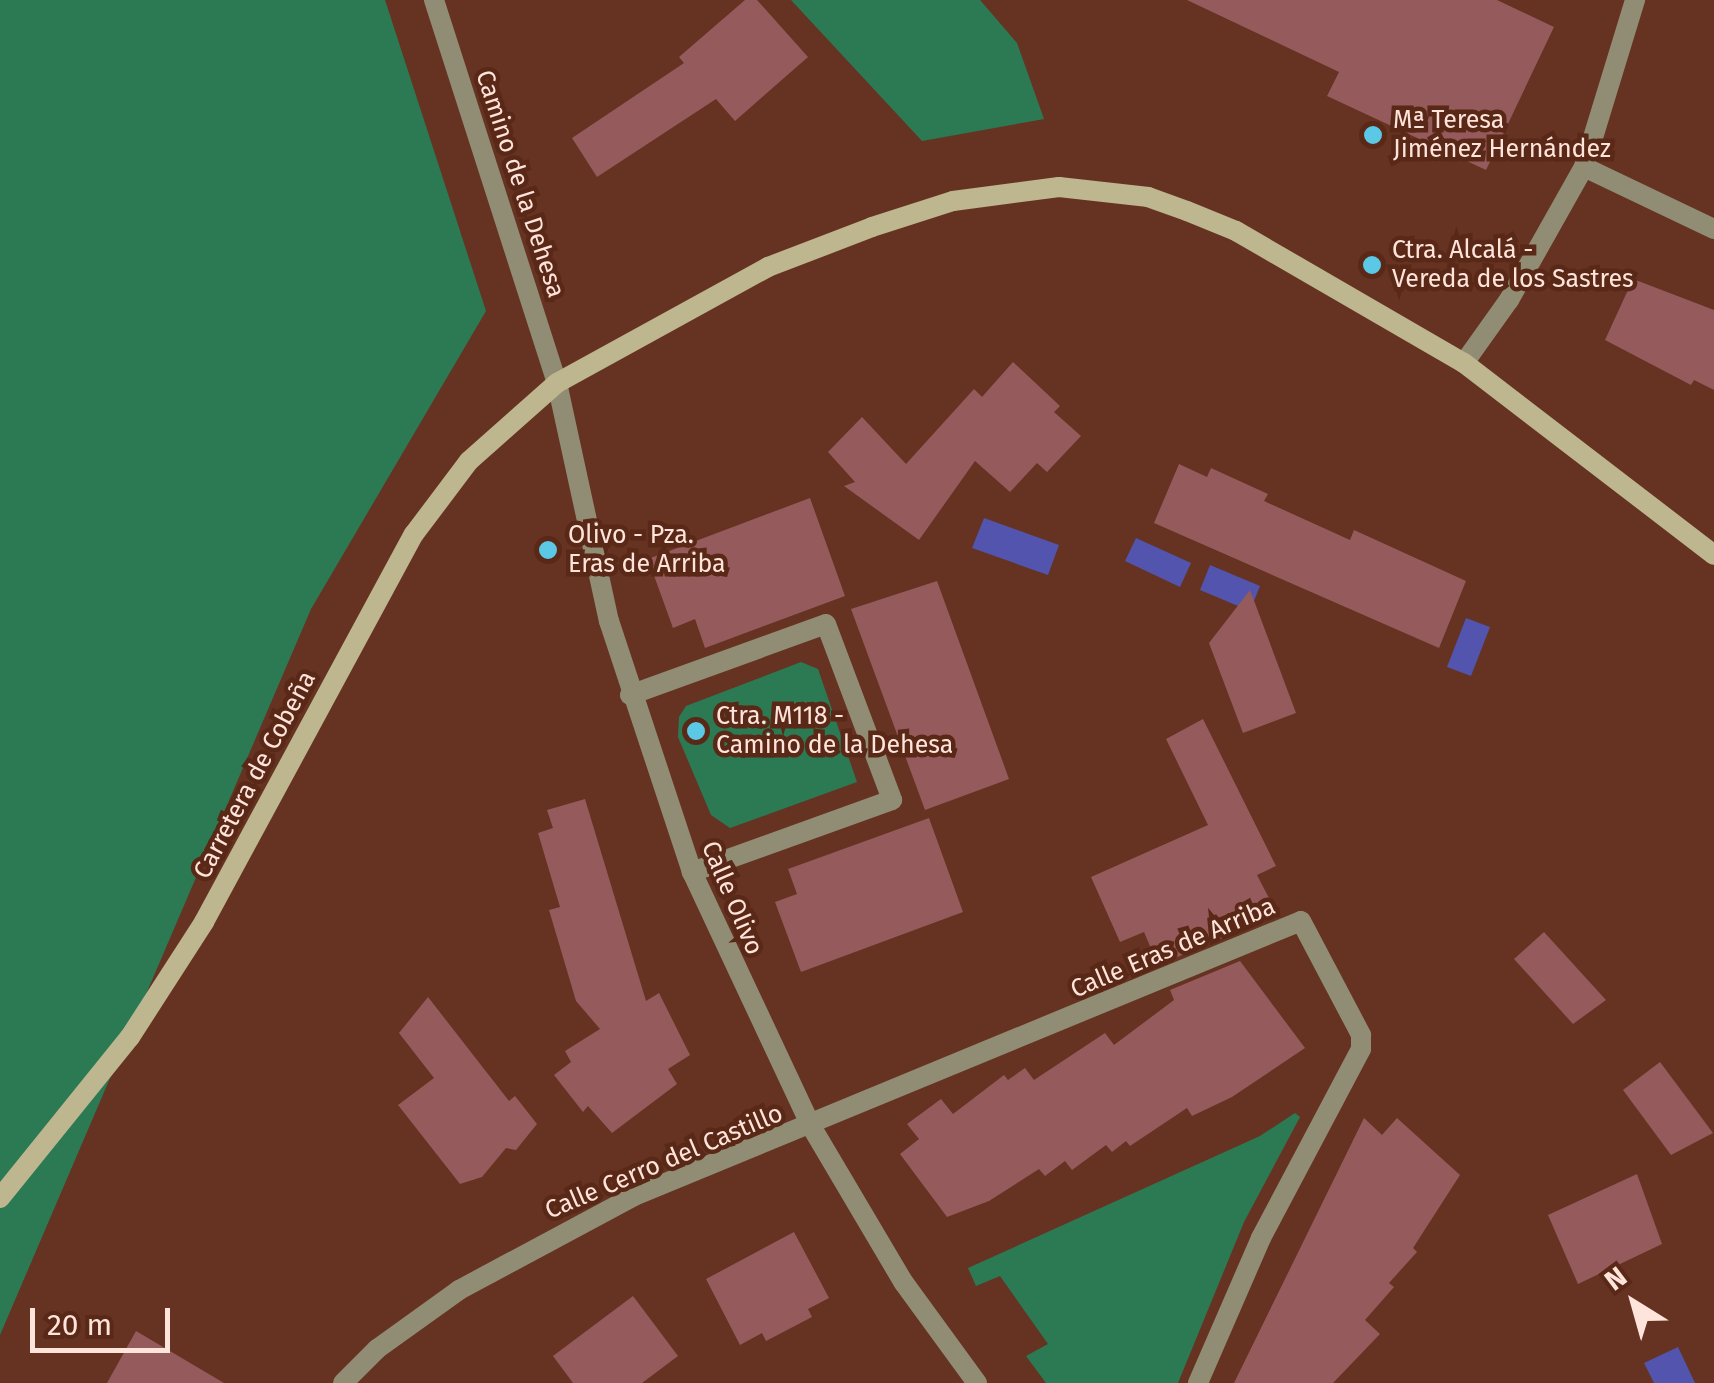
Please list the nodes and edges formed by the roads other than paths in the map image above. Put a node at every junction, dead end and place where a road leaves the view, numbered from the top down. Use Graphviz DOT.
graph roads {
  1 [pos="434,0"];
  2 [pos="1635,0"];
  3 [pos="1584,166"];
  4 [pos="1714,230"];
  5 [pos="1464,363"];
  6 [pos="557,383"];
  7 [pos="1714,555"];
  8 [pos="630,695"];
  9 [pos="692,872"];
  10 [pos="810,1126"];
  11 [pos="0,1198"];
  12 [pos="343,1383"];
  13 [pos="977,1383"];
  14 [pos="1198,1383"];
  1 -- 6 [label="street, Camino de la Dehesa"];
  2 -- 3 [label="street"];
  3 -- 4 [label="street"];
  3 -- 5 [label="street"];
  5 -- 6 [label="street, Carretera de Cobeña"];
  5 -- 7 [label="street, Carretera de Cobeña"];
  6 -- 8 [label="street, Calle Olivo"];
  6 -- 11 [label="street, Carretera de Cobeña"];
  8 -- 9 [label="street, Calle Olivo"];
  8 -- 9 [label="street"];
  9 -- 10 [label="street, Calle Olivo"];
  10 -- 12 [label="street, Calle Cerro del Castillo"];
  10 -- 13 [label="street, Calle Olivo"];
  10 -- 14 [label="street, Calle Eras de Arriba"];
}
